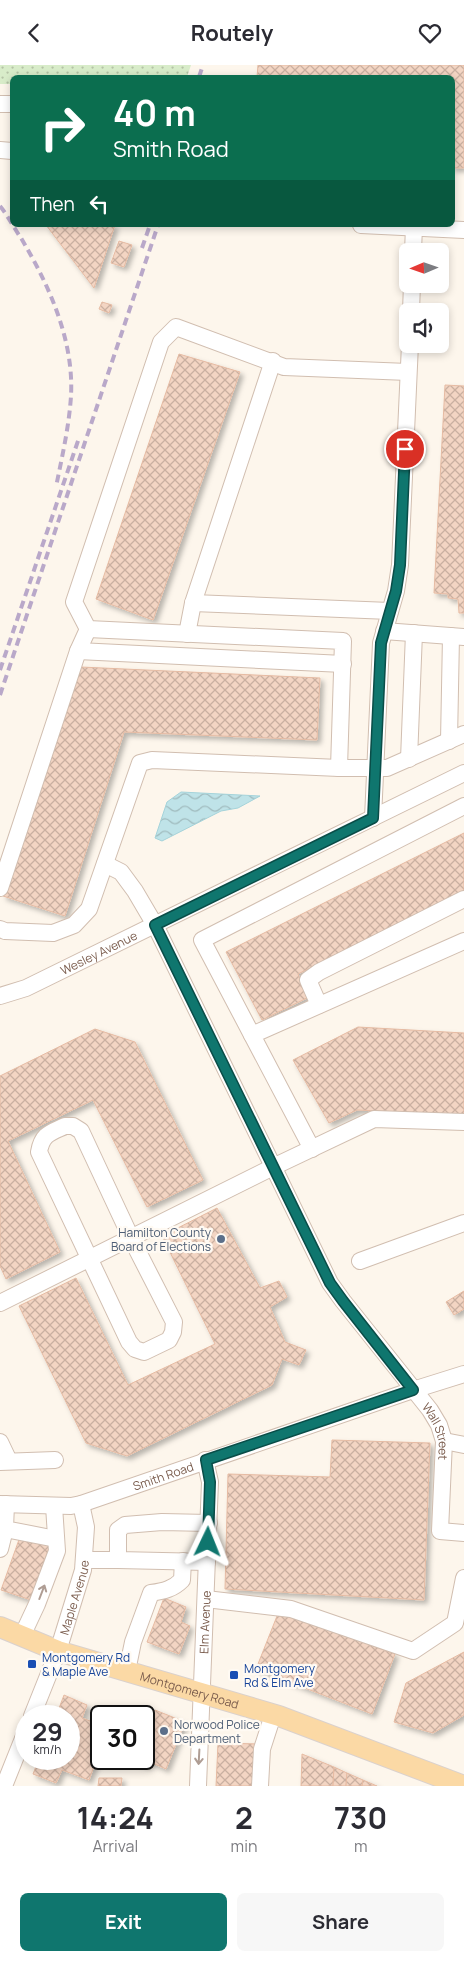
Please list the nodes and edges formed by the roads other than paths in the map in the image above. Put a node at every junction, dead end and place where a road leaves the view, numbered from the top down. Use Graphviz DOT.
graph roads {
  1 [pos="414,227"];
  2 [pos="464,230"];
  3 [pos="413,243"];
  4 [pos="409,353"];
  5 [pos="273,361"];
  6 [pos="408,372"];
  7 [pos="193,603"];
  8 [pos="390,611"];
  9 [pos="88,629"];
  10 [pos="384,631"];
  11 [pos="414,633"];
  12 [pos="187,634"];
  13 [pos="457,637"];
  14 [pos="78,651"];
  15 [pos="343,664"];
  16 [pos="464,734"];
  17 [pos="449,741"];
  18 [pos="409,759"];
  19 [pos="339,768"];
  20 [pos="375,768"];
  21 [pos="464,773"];
  22 [pos="464,807"];
  23 [pos="373,818"];
  24 [pos="105,864"];
  25 [pos="0,888"];
  26 [pos="464,899"];
  27 [pos="155,925"];
  28 [pos="0,929"];
  29 [pos="464,941"];
  30 [pos="0,996"];
  31 [pos="319,1005"];
  32 [pos="252,1035"];
  33 [pos="464,1122"];
  34 [pos="312,1149"];
  35 [pos="273,1167"];
  36 [pos="464,1223"];
  37 [pos="131,1238"];
  38 [pos="89,1259"];
  39 [pos="360,1261"];
  40 [pos="0,1303"];
  41 [pos="464,1374"];
  42 [pos="413,1390"];
  43 [pos="458,1440"];
  44 [pos="0,1442"];
  45 [pos="54,1460"];
  46 [pos="206,1460"];
  47 [pos="5,1461"];
  48 [pos="3,1504"];
  49 [pos="81,1504"];
  50 [pos="54,1506"];
  51 [pos="208,1523"];
  52 [pos="4,1529"];
  53 [pos="464,1533"];
  54 [pos="56,1539"];
  55 [pos="0,1549"];
  56 [pos="85,1559"];
  57 [pos="118,1560"];
  58 [pos="183,1561"];
  59 [pos="207,1562"];
  60 [pos="464,1578"];
  61 [pos="206,1599"];
  62 [pos="0,1627"];
  63 [pos="22,1636"];
  64 [pos="58,1651"];
  65 [pos="126,1671"];
  66 [pos="202,1692"];
  67 [pos="36,1705"];
  68 [pos="273,1715"];
  69 [pos="15,1758"];
  70 [pos="4,1786"];
  71 [pos="198,1786"];
  72 [pos="260,1786"];
  73 [pos="464,1786"];
  1 -- 2 [label="street"];
  1 -- 3 [label="street"];
  4 -- 6 [label="street"];
  5 -- 6 [label="street"];
  5 -- 7 [label="street"];
  5 -- 9 [label="street"];
  6 -- 8 [label="street"];
  7 -- 8 [label="street"];
  7 -- 12 [label="street"];
  8 -- 10 [label="street"];
  9 -- 12 [label="street"];
  9 -- 14 [label="street"];
  10 -- 11 [label="street"];
  10 -- 20 [label="street"];
  11 -- 13 [label="street"];
  11 -- 18 [label="street"];
  12 -- 15 [label="street"];
  13 -- 17 [label="street"];
  14 -- 15 [label="street"];
  14 -- 25 [label="street"];
  15 -- 19 [label="street"];
  16 -- 17 [label="street"];
  17 -- 18 [label="street"];
  18 -- 20 [label="street"];
  19 -- 20 [label="street"];
  19 -- 24 [label="street"];
  20 -- 23 [label="street"];
  21 -- 23 [label="street, Wesley Avenue"];
  22 -- 32 [label="street"];
  23 -- 27 [label="street, Wesley Avenue"];
  24 -- 27 [label="street, Wall Street"];
  24 -- 28 [label="street"];
  26 -- 31 [label="street"];
  27 -- 30 [label="street, Wesley Avenue"];
  27 -- 35 [label="street, Wall Street"];
  29 -- 31 [label="street"];
  31 -- 32 [label="street"];
  32 -- 34 [label="street"];
  33 -- 34 [label="street"];
  34 -- 35 [label="street"];
  35 -- 37 [label="street"];
  35 -- 42 [label="street, Wall Street"];
  36 -- 39 [label="street"];
  37 -- 38 [label="street"];
  37 -- 38 [label="street"];
  37 -- 38 [label="street"];
  38 -- 40 [label="street"];
  41 -- 42 [label="street, Smith Road"];
  42 -- 43 [label="street, Wall Street"];
  42 -- 46 [label="street, Smith Road"];
  43 -- 53 [label="street, Wall Street"];
  44 -- 47 [label="street"];
  45 -- 47 [label="street"];
  46 -- 49 [label="street, Smith Road"];
  46 -- 51 [label="street, Elm Avenue"];
  48 -- 50 [label="street, Smith Road"];
  48 -- 52 [label="street"];
  49 -- 50 [label="street, Smith Road"];
  49 -- 56 [label="street, Maple Avenue"];
  50 -- 54 [label="street"];
  51 -- 57 [label="street"];
  51 -- 59 [label="street, Elm Avenue"];
  52 -- 54 [label="street"];
  52 -- 55 [label="street"];
  63 -- 54 [label="street, one-way"];
  56 -- 57 [label="street"];
  56 -- 64 [label="street, Maple Avenue"];
  57 -- 58 [label="street"];
  58 -- 59 [label="street"];
  58 -- 65 [label="street"];
  59 -- 61 [label="street, Elm Avenue"];
  60 -- 61 [label="street"];
  61 -- 66 [label="street, Elm Avenue"];
  62 -- 63 [label="main road, Montgomery Road"];
  63 -- 64 [label="main road, Montgomery Road"];
  64 -- 65 [label="main road, Montgomery Road"];
  64 -- 67 [label="street, Maple Avenue"];
  65 -- 66 [label="main road, Montgomery Road"];
  66 -- 68 [label="main road, Montgomery Road"];
  66 -- 71 [label="street, Elm Avenue, one-way"];
  68 -- 72 [label="street"];
  68 -- 73 [label="main road, Montgomery Road"];
  69 -- 70 [label="street"];
}
